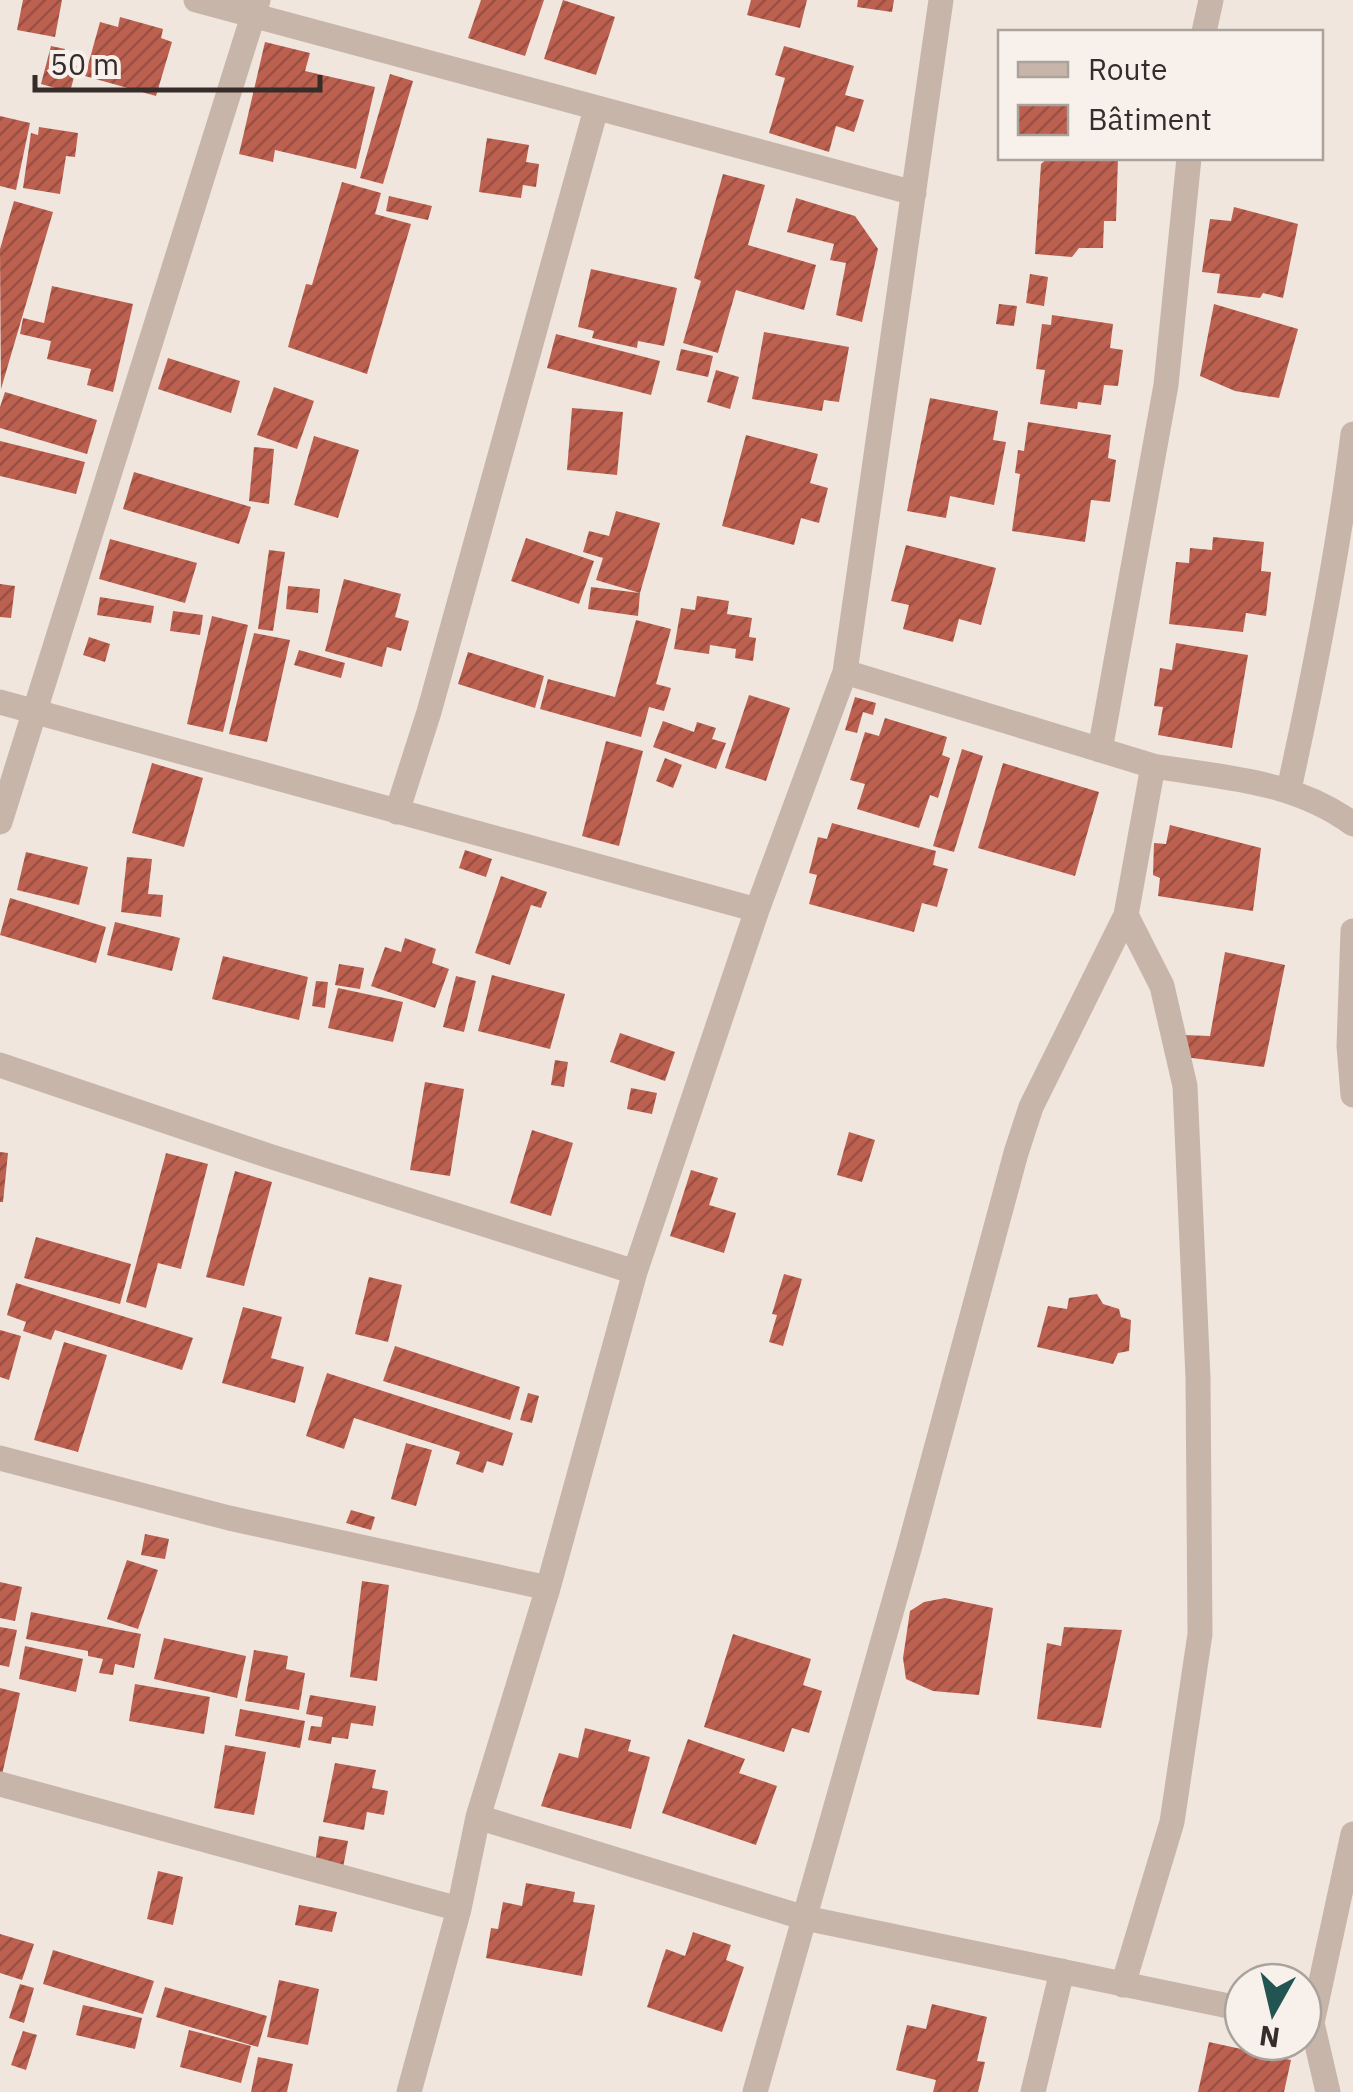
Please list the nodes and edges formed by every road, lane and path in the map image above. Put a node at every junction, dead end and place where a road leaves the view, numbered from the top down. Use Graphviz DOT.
graph roads {
  1 [pos="196,0"];
  2 [pos="941,0"];
  3 [pos="1210,0"];
  4 [pos="255,9"];
  5 [pos="1204,30"];
  6 [pos="596,108"];
  7 [pos="1188,160"];
  8 [pos="914,193"];
  9 [pos="1353,434"];
  10 [pos="845,672"];
  11 [pos="0,702"];
  12 [pos="36,713"];
  13 [pos="1100,750"];
  14 [pos="1153,766"];
  15 [pos="1290,789"];
  16 [pos="397,812"];
  17 [pos="0,822"];
  18 [pos="1353,824"];
  19 [pos="757,910"];
  20 [pos="1126,915"];
  21 [pos="1353,930"];
  22 [pos="0,1065"];
  23 [pos="1353,1095"];
  24 [pos="636,1272"];
  25 [pos="0,1458"];
  26 [pos="548,1588"];
  27 [pos="0,1784"];
  28 [pos="478,1817"];
  29 [pos="1353,1834"];
  30 [pos="459,1909"];
  31 [pos="805,1918"];
  32 [pos="1322,1962"];
  33 [pos="1062,1971"];
  34 [pos="1123,1984"];
  35 [pos="1223,2005"];
  36 [pos="1319,2062"];
  37 [pos="409,2092"];
  38 [pos="754,2092"];
  39 [pos="1032,2092"];
  40 [pos="1328,2092"];
  1 -- 4 [label="street"];
  2 -- 8 [label="street"];
  3 -- 5 [label="street"];
  4 -- 6 [label="street"];
  4 -- 12 [label="street"];
  6 -- 8 [label="street"];
  6 -- 16 [label="street"];
  7 -- 13 [label="street"];
  8 -- 10 [label="street"];
  9 -- 15 [label="street"];
  10 -- 13 [label="street"];
  10 -- 19 [label="street"];
  11 -- 12 [label="street"];
  12 -- 16 [label="street"];
  12 -- 17 [label="street"];
  13 -- 14 [label="street"];
  14 -- 15 [label="street"];
  14 -- 20 [label="street"];
  15 -- 18 [label="street"];
  16 -- 19 [label="street"];
  19 -- 24 [label="street"];
  20 -- 31 [label="street"];
  20 -- 34 [label="street"];
  21 -- 23 [label="street"];
  22 -- 24 [label="street"];
  24 -- 26 [label="street"];
  25 -- 26 [label="street"];
  26 -- 28 [label="street"];
  27 -- 30 [label="street"];
  28 -- 30 [label="street"];
  28 -- 31 [label="street"];
  29 -- 32 [label="street"];
  30 -- 37 [label="street"];
  31 -- 33 [label="street"];
  31 -- 38 [label="street"];
  33 -- 34 [label="street"];
  33 -- 39 [label="street"];
  34 -- 35 [label="street"];
  36 -- 40 [label="street"];
}
